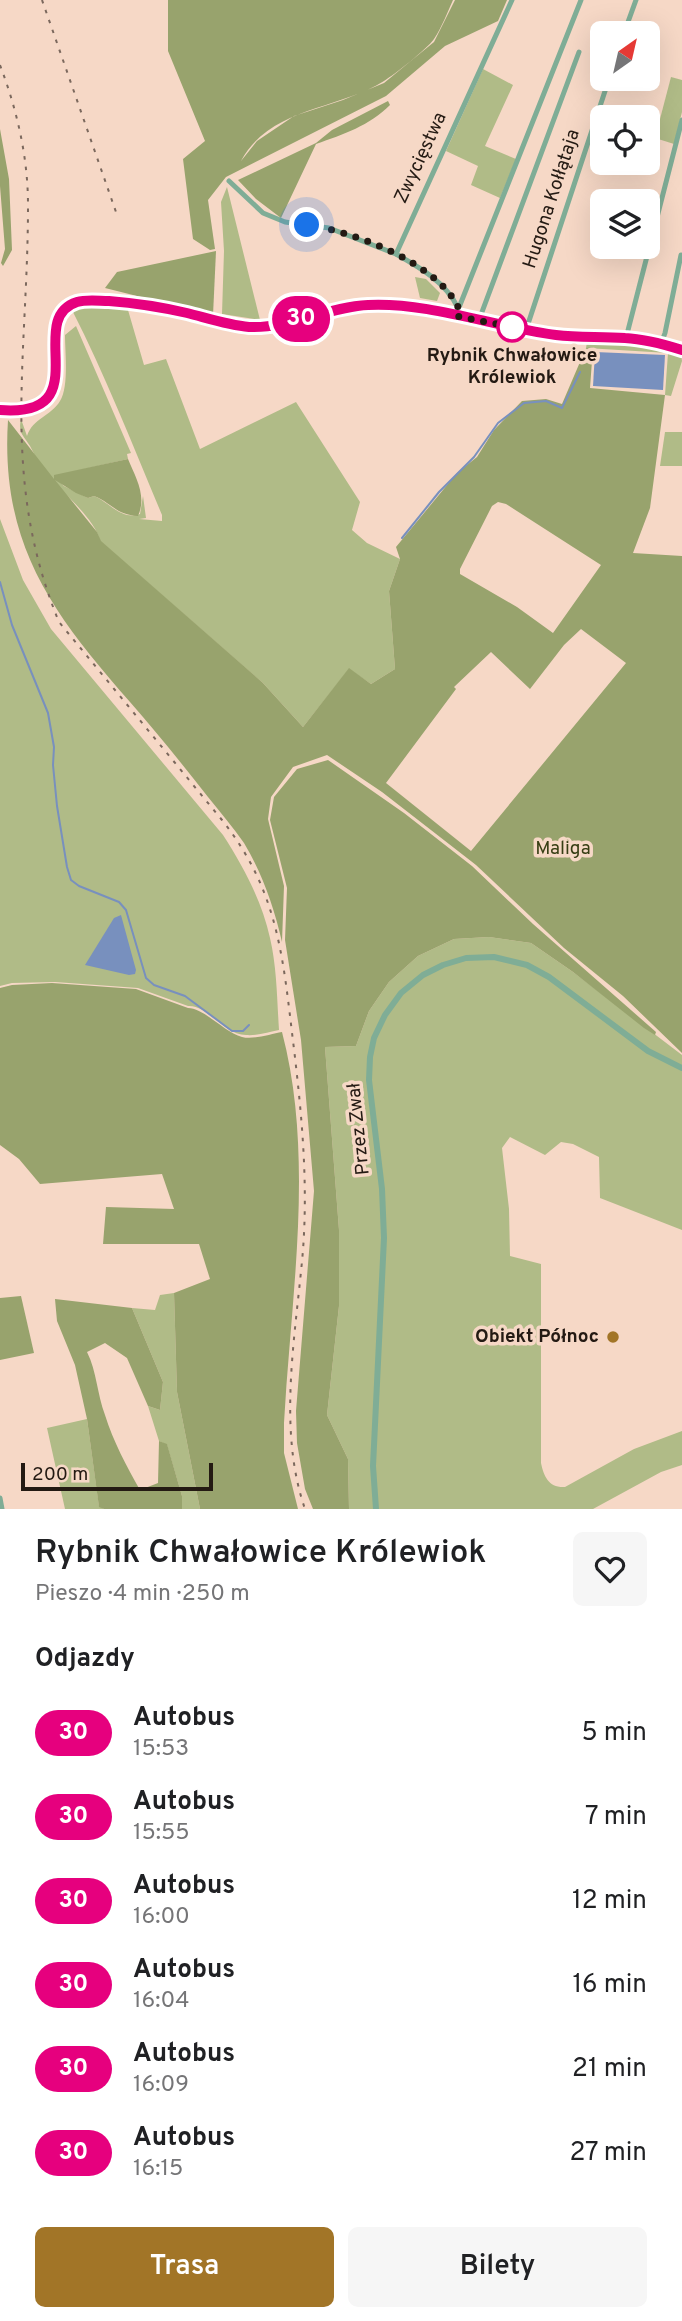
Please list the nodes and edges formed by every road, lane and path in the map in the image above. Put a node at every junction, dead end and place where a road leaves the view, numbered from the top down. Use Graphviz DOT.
graph roads {
  1 [pos="512,0"];
  2 [pos="581,0"];
  3 [pos="636,0"];
  4 [pos="628,21"];
  5 [pos="579,52"];
  6 [pos="605,91"];
  7 [pos="682,120"];
  8 [pos="229,181"];
  9 [pos="396,254"];
  10 [pos="681,255"];
  11 [pos="458,307"];
  12 [pos="456,316"];
  13 [pos="479,320"];
  14 [pos="526,330"];
  15 [pos="626,338"];
  16 [pos="661,344"];
  17 [pos="682,350"];
  18 [pos="0,411"];
  19 [pos="682,1068"];
  20 [pos="0,1498"];
  21 [pos="2,1509"];
  22 [pos="376,1509"];
  1 -- 9 [label="street, Zwycięstwa"];
  2 -- 11 [label="street"];
  3 -- 4 [label="street"];
  5 -- 13 [label="street"];
  6 -- 14 [label="street, Hugona Kołłątaja"];
  7 -- 15 [label="street"];
  8 -- 9 [label="street"];
  9 -- 11 [label="street"];
  10 -- 16 [label="street"];
  11 -- 12 [label="street"];
  12 -- 13 [label="street"];
  12 -- 18 [label="street"];
  13 -- 14 [label="street"];
  14 -- 15 [label="street"];
  15 -- 16 [label="street"];
  16 -- 17 [label="street"];
  19 -- 22 [label="street, Przez Zwał"];
  20 -- 21 [label="street"];
}
